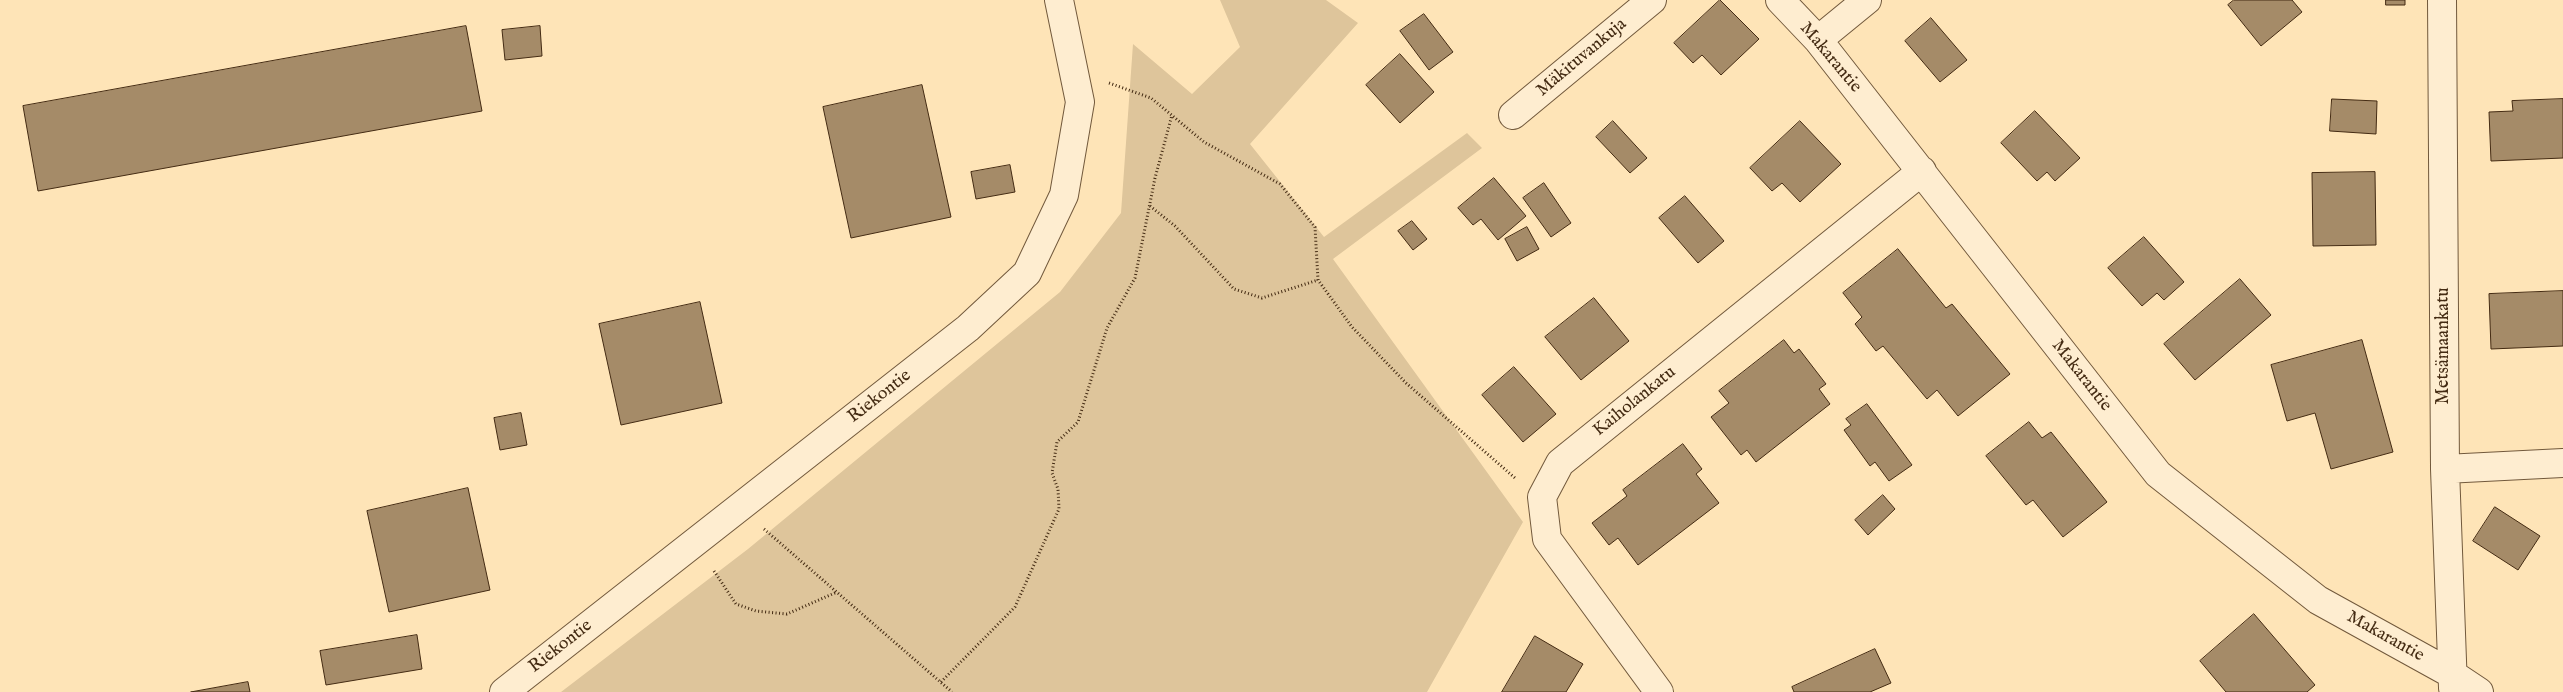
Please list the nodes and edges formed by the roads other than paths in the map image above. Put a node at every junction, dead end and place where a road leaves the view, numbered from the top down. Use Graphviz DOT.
graph roads {
  1 [pos="1059,0"];
  2 [pos="1652,0"];
  3 [pos="1780,0"];
  4 [pos="1867,0"];
  5 [pos="2442,0"];
  6 [pos="1818,40"];
  7 [pos="1513,115"];
  8 [pos="1922,171"];
  9 [pos="2563,463"];
  10 [pos="2445,469"];
  11 [pos="2452,683"];
  12 [pos="504,692"];
  13 [pos="1659,692"];
  14 [pos="2479,692"];
  1 -- 12 [label="street, Riekontie"];
  2 -- 7 [label="street, Mäkituvankuja"];
  3 -- 6 [label="street, Makarantie"];
  4 -- 6 [label="street"];
  5 -- 10 [label="street, Metsämaankatu"];
  6 -- 8 [label="street, Makarantie"];
  8 -- 11 [label="street, Makarantie"];
  8 -- 13 [label="street, Kaiholankatu"];
  9 -- 10 [label="street"];
  10 -- 11 [label="street, Metsämaankatu"];
  11 -- 14 [label="street, Makarantie"];
}
